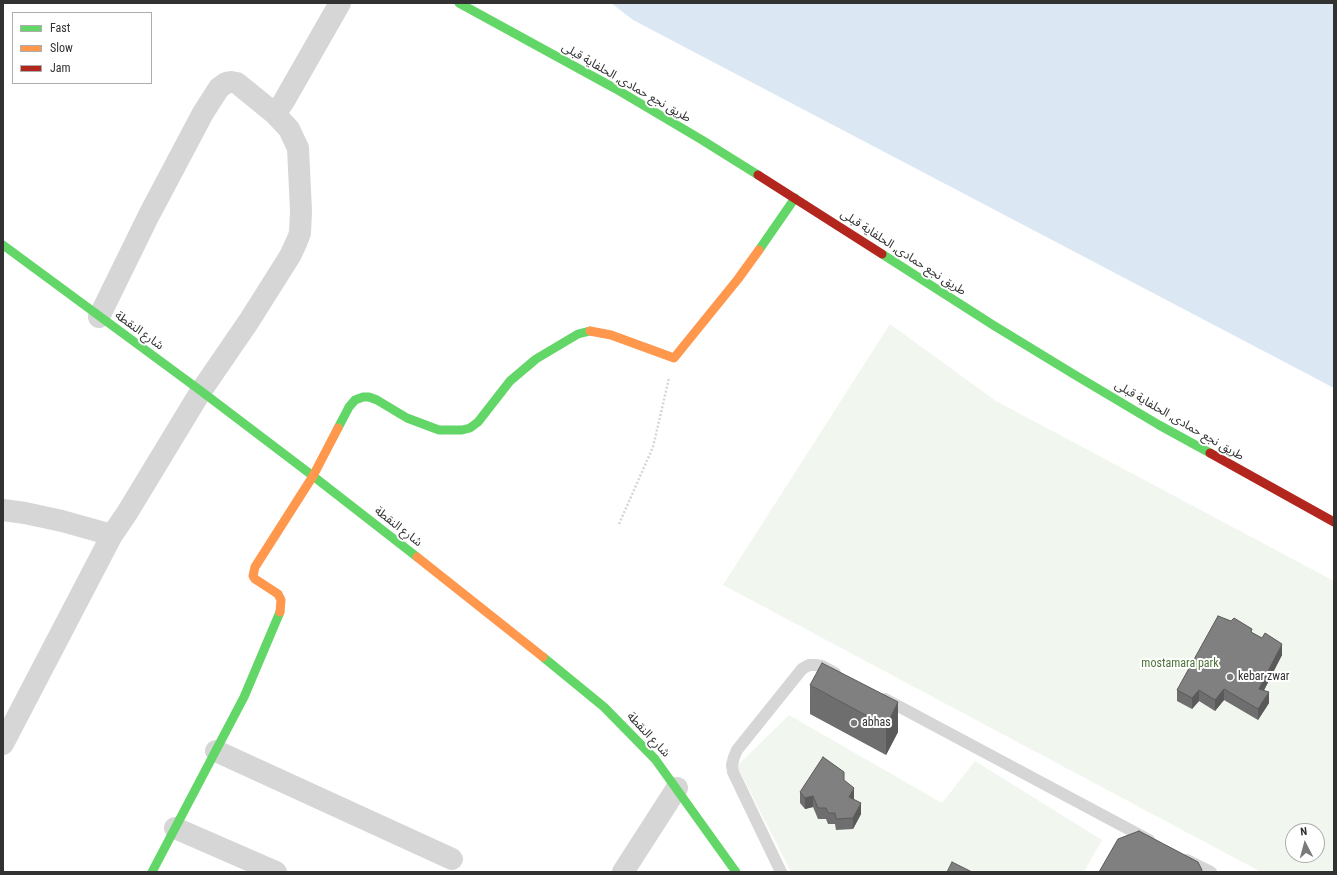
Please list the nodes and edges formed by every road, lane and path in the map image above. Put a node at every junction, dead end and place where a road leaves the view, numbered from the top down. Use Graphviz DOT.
graph roads {
  1 [pos="340,3"];
  2 [pos="459,3"];
  3 [pos="275,114"];
  4 [pos="795,198"];
  5 [pos="3,244"];
  6 [pos="99,317"];
  7 [pos="674,358"];
  8 [pos="201,391"];
  9 [pos="313,476"];
  10 [pos="3,510"];
  11 [pos="1334,522"];
  12 [pos="619,524"];
  13 [pos="112,535"];
  14 [pos="843,677"];
  15 [pos="878,696"];
  16 [pos="3,744"];
  17 [pos="216,751"];
  18 [pos="677,788"];
  19 [pos="175,828"];
  20 [pos="1128,830"];
  21 [pos="1121,842"];
  22 [pos="1163,847"];
  23 [pos="1176,854"];
  24 [pos="452,859"];
  25 [pos="152,872"];
  26 [pos="276,872"];
  27 [pos="623,872"];
  28 [pos="736,872"];
  29 [pos="781,872"];
  30 [pos="1211,872"];
  1 -- 3 [label="street"];
  2 -- 4 [label="street, طريق نجع حمادى, الحلفاية قبلى"];
  3 -- 6 [label="street"];
  3 -- 8 [label="street"];
  4 -- 7 [label="street"];
  4 -- 11 [label="street, طريق نجع حمادى, الحلفاية قبلى"];
  5 -- 6 [label="street, شارع النقطة"];
  6 -- 8 [label="street, شارع النقطة"];
  7 -- 9 [label="street"];
  7 -- 12 [label="path"];
  8 -- 9 [label="street, شارع النقطة"];
  8 -- 13 [label="street"];
  9 -- 17 [label="street"];
  9 -- 18 [label="street, شارع النقطة"];
  10 -- 13 [label="street"];
  13 -- 16 [label="street"];
  14 -- 29 [label="lane"];
  15 -- 20 [label="lane"];
  17 -- 19 [label="street"];
  17 -- 24 [label="street"];
  18 -- 27 [label="street"];
  18 -- 28 [label="street, شارع النقطة"];
  19 -- 25 [label="street"];
  19 -- 26 [label="street"];
  20 -- 21 [label="lane"];
  20 -- 22 [label="lane"];
  23 -- 30 [label="lane"];
}
